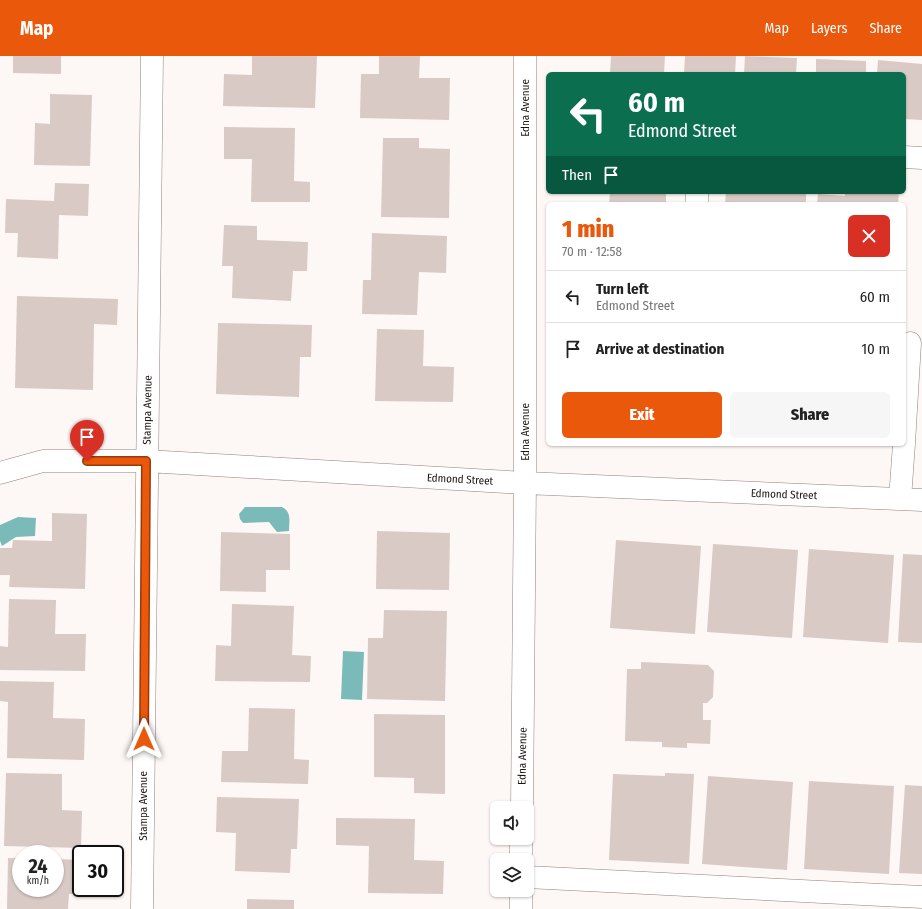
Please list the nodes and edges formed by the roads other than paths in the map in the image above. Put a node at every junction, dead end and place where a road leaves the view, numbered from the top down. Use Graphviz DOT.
graph roads {
  1 [pos="152,56"];
  2 [pos="525,56"];
  3 [pos="906,157"];
  4 [pos="922,158"];
  5 [pos="912,343"];
  6 [pos="906,419"];
  7 [pos="904,446"];
  8 [pos="146,461"];
  9 [pos="0,473"];
  10 [pos="525,483"];
  11 [pos="900,499"];
  12 [pos="922,500"];
  13 [pos="522,801"];
  14 [pos="534,877"];
  15 [pos="521,897"];
  16 [pos="922,897"];
  17 [pos="142,909"];
  18 [pos="521,909"];
  1 -- 8 [label="street, Stampa Avenue"];
  2 -- 10 [label="street, Edna Avenue"];
  3 -- 4 [label="street"];
  5 -- 6 [label="street"];
  7 -- 11 [label="street"];
  8 -- 9 [label="street, Edmond Street"];
  8 -- 10 [label="street, Edmond Street"];
  8 -- 17 [label="street, Stampa Avenue"];
  10 -- 11 [label="street, Edmond Street"];
  10 -- 13 [label="street, Edna Avenue"];
  11 -- 12 [label="street, Edmond Street"];
  14 -- 16 [label="street"];
  15 -- 18 [label="street"];
}
